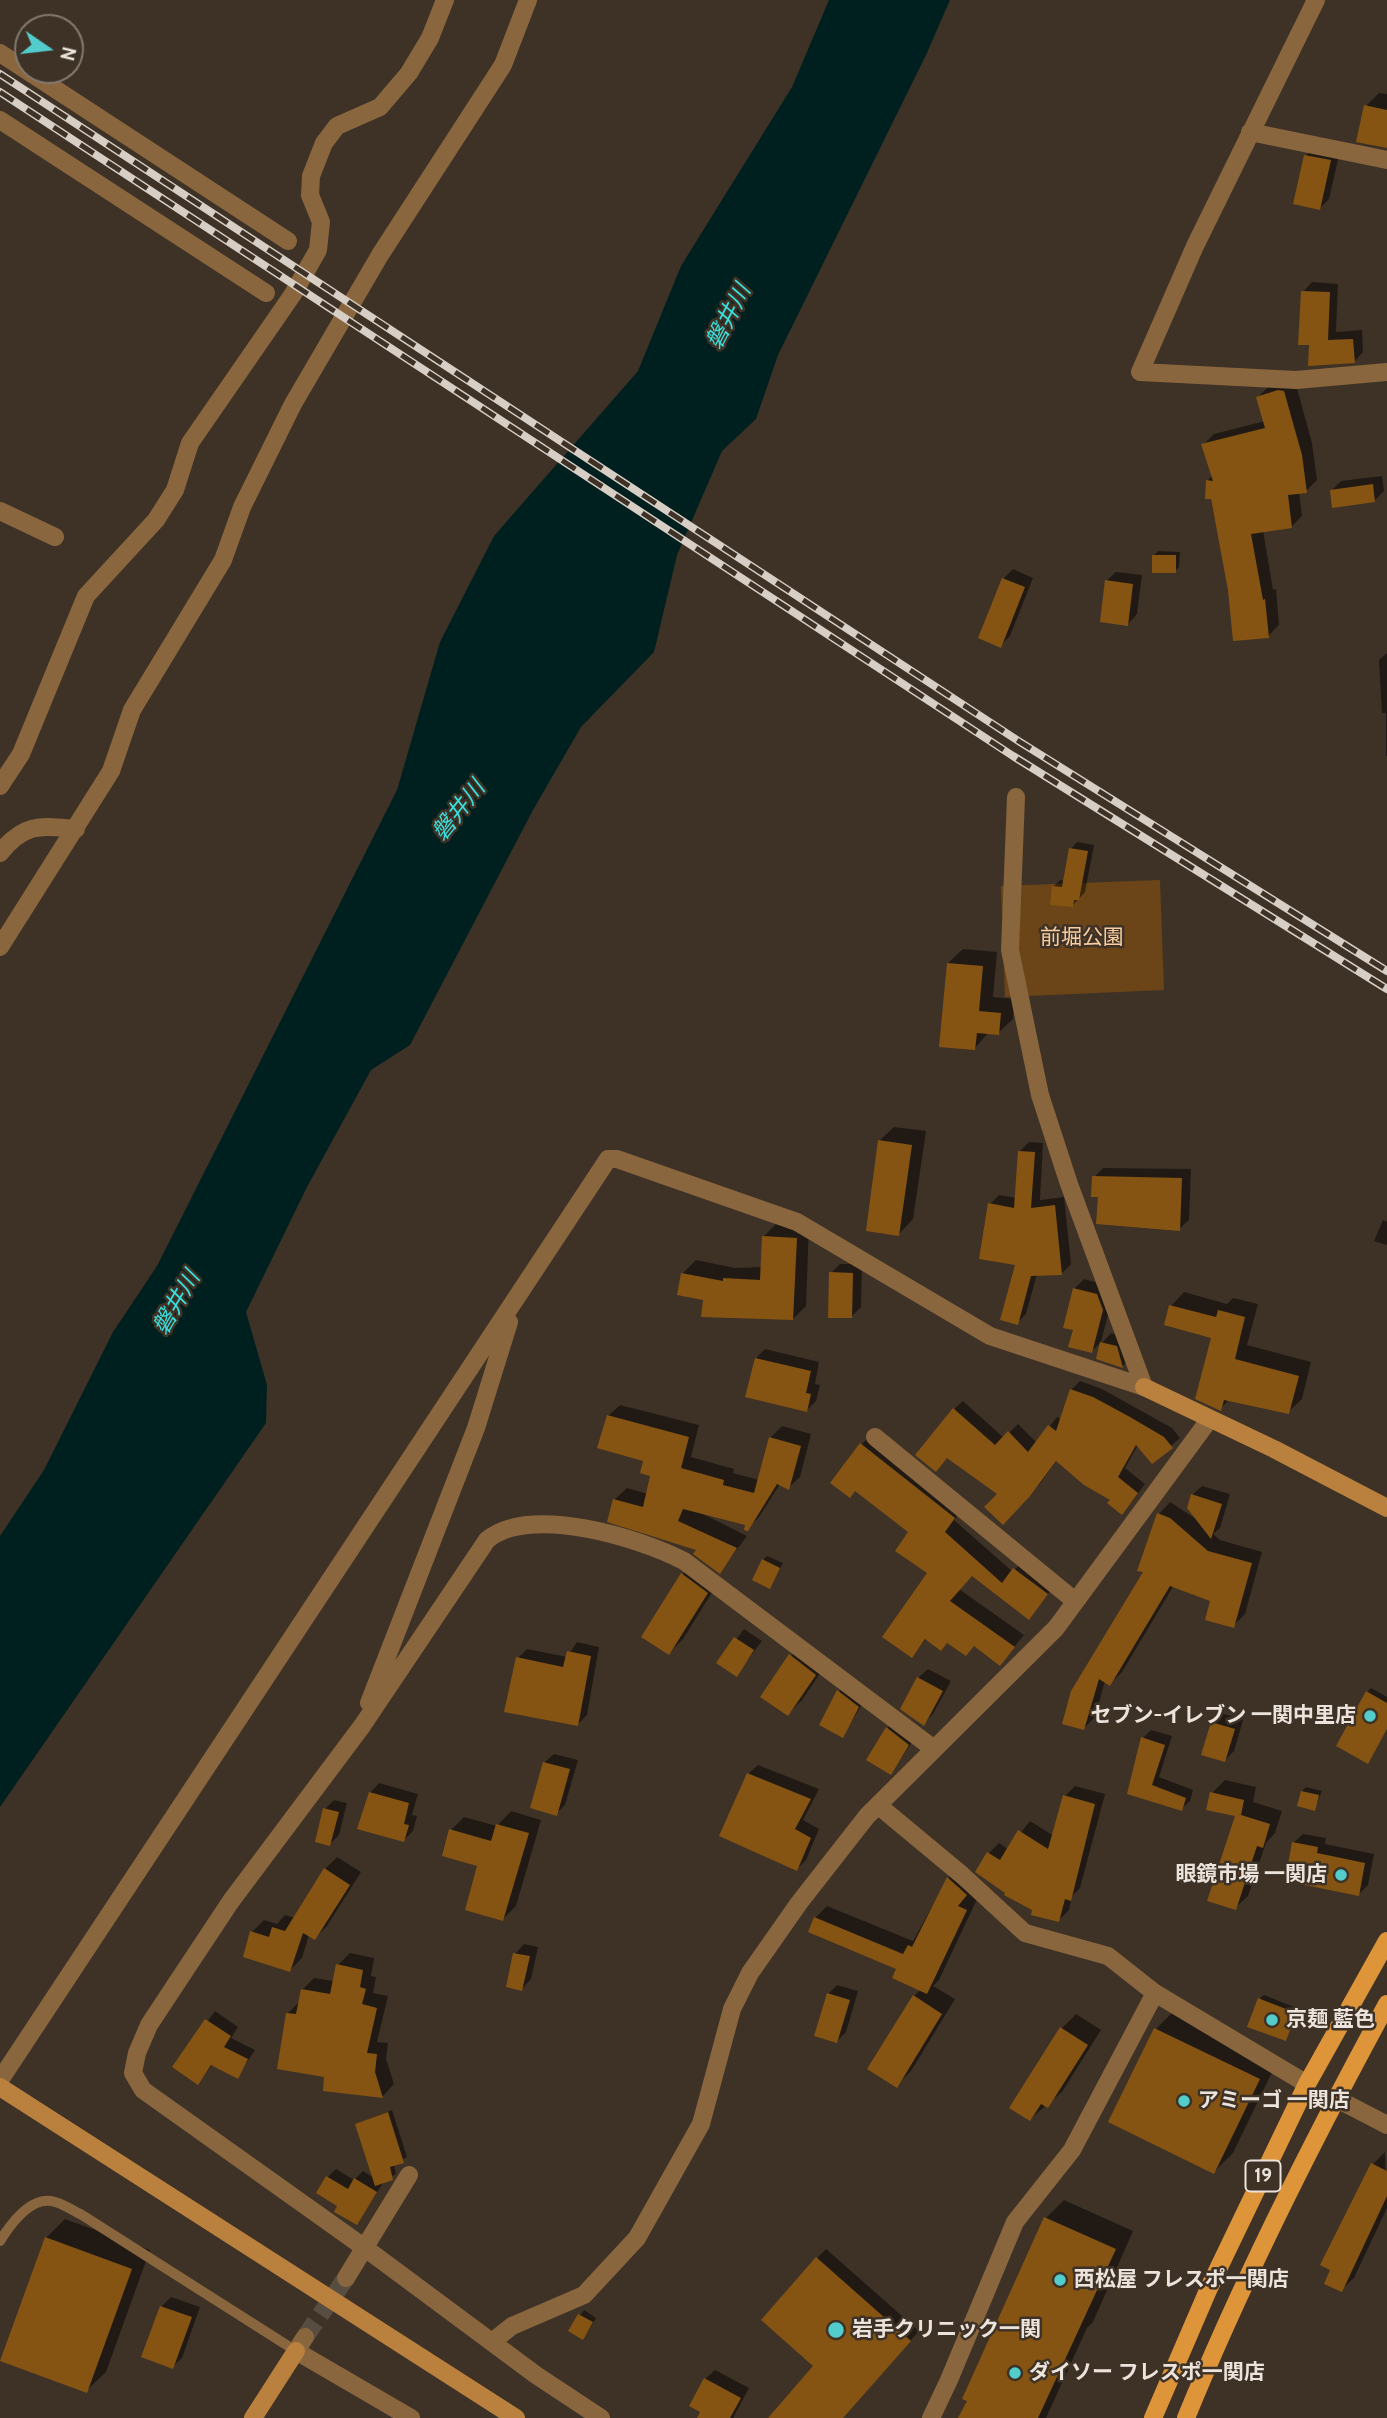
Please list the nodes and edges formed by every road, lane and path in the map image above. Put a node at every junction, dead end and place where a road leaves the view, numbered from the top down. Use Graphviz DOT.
graph roads {
  1 [pos="445,0"];
  2 [pos="528,0"];
  3 [pos="1316,0"];
  4 [pos="0,53"];
  5 [pos="0,120"];
  6 [pos="1250,132"];
  7 [pos="1387,160"];
  8 [pos="288,241"];
  9 [pos="266,293"];
  10 [pos="1387,372"];
  11 [pos="0,511"];
  12 [pos="55,537"];
  13 [pos="0,786"];
  14 [pos="1016,797"];
  15 [pos="76,829"];
  16 [pos="0,853"];
  17 [pos="0,947"];
  18 [pos="515,1302"];
  19 [pos="1144,1387"];
  20 [pos="1209,1420"];
  21 [pos="875,1437"];
  22 [pos="1385,1503"];
  23 [pos="1074,1601"];
  24 [pos="362,1726"];
  25 [pos="934,1749"];
  26 [pos="879,1806"];
  27 [pos="1387,1941"];
  28 [pos="1155,1993"];
  29 [pos="1387,2004"];
  30 [pos="0,2080"];
  31 [pos="1307,2084"];
  32 [pos="0,2087"];
  33 [pos="1335,2098"];
  34 [pos="1387,2125"];
  35 [pos="409,2175"];
  36 [pos="0,2241"];
  37 [pos="365,2248"];
  38 [pos="346,2278"];
  39 [pos="493,2342"];
  40 [pos="301,2344"];
  41 [pos="401,2416"];
  42 [pos="253,2418"];
  43 [pos="516,2418"];
  44 [pos="601,2418"];
  45 [pos="930,2418"];
  46 [pos="1153,2418"];
  47 [pos="1186,2418"];
  1 -- 13 [label="street"];
  2 -- 15 [label="street"];
  3 -- 6 [label="street"];
  4 -- 8 [label="street"];
  5 -- 9 [label="street"];
  6 -- 7 [label="street"];
  6 -- 10 [label="street"];
  11 -- 12 [label="street"];
  14 -- 19 [label="street"];
  15 -- 16 [label="street"];
  15 -- 17 [label="street"];
  18 -- 19 [label="street"];
  18 -- 24 [label="street"];
  18 -- 30 [label="street"];
  19 -- 20 [label="street"];
  20 -- 22 [label="street"];
  20 -- 23 [label="street"];
  21 -- 23 [label="street"];
  23 -- 25 [label="street"];
  24 -- 25 [label="street"];
  24 -- 37 [label="street"];
  25 -- 26 [label="street"];
  26 -- 28 [label="street"];
  26 -- 39 [label="street"];
  27 -- 31 [label="main road, 19"];
  28 -- 31 [label="street"];
  28 -- 45 [label="street"];
  29 -- 33 [label="main road, 19"];
  31 -- 46 [label="main road, 19"];
  32 -- 43 [label="street"];
  33 -- 34 [label="street"];
  33 -- 47 [label="main road, 19"];
  35 -- 37 [label="street"];
  36 -- 40 [label="lane"];
  37 -- 38 [label="street"];
  37 -- 39 [label="street"];
  39 -- 44 [label="street"];
  40 -- 41 [label="street"];
  40 -- 42 [label="street"];
}
